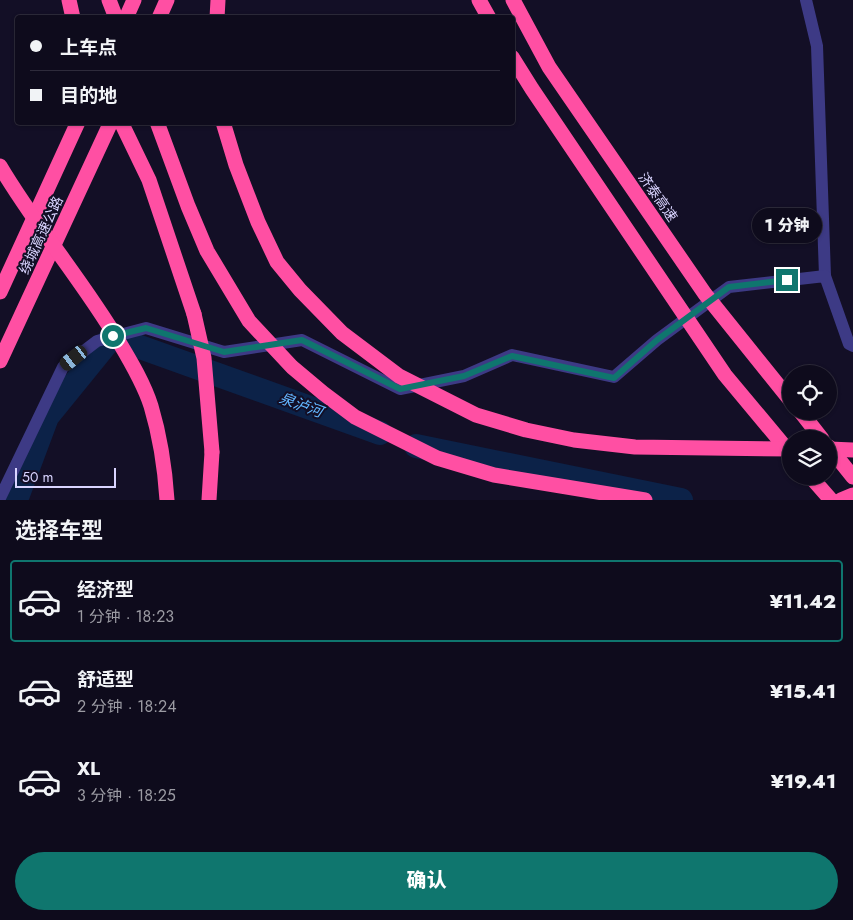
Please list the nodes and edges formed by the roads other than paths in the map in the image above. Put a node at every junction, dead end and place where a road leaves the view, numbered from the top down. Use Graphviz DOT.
graph roads {
  1 [pos="69,0"];
  2 [pos="109,0"];
  3 [pos="134,0"];
  4 [pos="167,0"];
  5 [pos="218,0"];
  6 [pos="479,0"];
  7 [pos="513,0"];
  8 [pos="806,0"];
  9 [pos="72,15"];
  10 [pos="115,15"];
  11 [pos="127,15"];
  12 [pos="160,15"];
  13 [pos="217,15"];
  14 [pos="487,15"];
  15 [pos="515,62"];
  16 [pos="77,125"];
  17 [pos="109,125"];
  18 [pos="122,125"];
  19 [pos="159,125"];
  20 [pos="224,125"];
  21 [pos="0,166"];
  22 [pos="825,276"];
  23 [pos="0,292"];
  24 [pos="853,346"];
  25 [pos="0,361"];
  26 [pos="782,390"];
  27 [pos="807,420"];
  28 [pos="815,430"];
  29 [pos="782,443"];
  30 [pos="782,449"];
  31 [pos="837,449"];
  32 [pos="853,450"];
  33 [pos="837,458"];
  34 [pos="853,477"];
  35 [pos="818,485"];
  36 [pos="853,495"];
  37 [pos="0,498"];
  38 [pos="167,500"];
  39 [pos="210,500"];
  40 [pos="646,500"];
  41 [pos="831,500"];
  42 [pos="841,500"];
  1 -- 9 [label="highway"];
  2 -- 10 [label="highway"];
  3 -- 11 [label="highway"];
  4 -- 12 [label="highway"];
  5 -- 13 [label="highway"];
  6 -- 14 [label="highway"];
  7 -- 26 [label="highway, 济泰高速, bridge"];
  8 -- 22 [label="street"];
  15 -- 29 [label="highway, bridge"];
  16 -- 23 [label="highway, 绕城高速公路"];
  17 -- 25 [label="highway, 绕城高速公路"];
  18 -- 39 [label="highway, bridge"];
  19 -- 40 [label="highway, bridge"];
  20 -- 30 [label="highway, bridge"];
  21 -- 38 [label="highway, bridge"];
  22 -- 24 [label="street"];
  22 -- 37 [label="street"];
  27 -- 28 [label="highway"];
  31 -- 32 [label="highway"];
  33 -- 34 [label="highway, bridge"];
  35 -- 41 [label="highway"];
  36 -- 42 [label="highway"];
}
